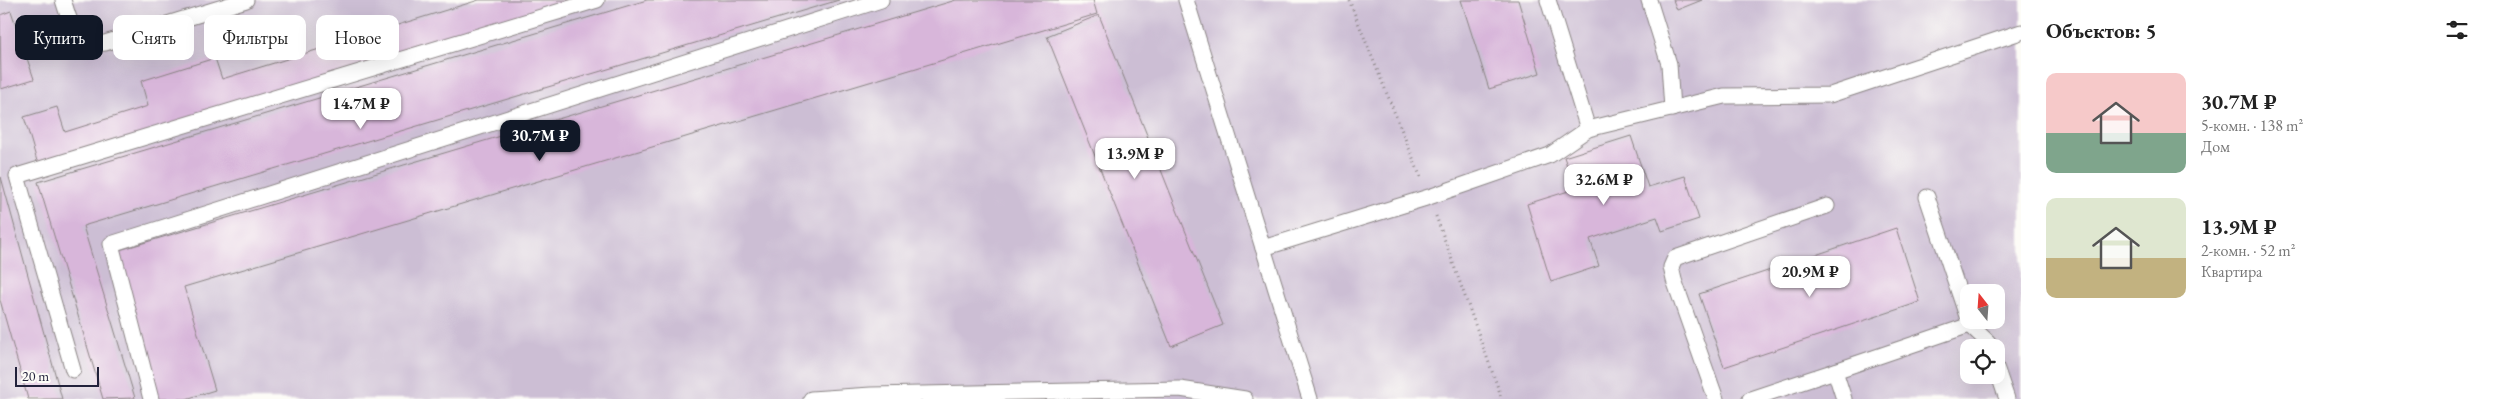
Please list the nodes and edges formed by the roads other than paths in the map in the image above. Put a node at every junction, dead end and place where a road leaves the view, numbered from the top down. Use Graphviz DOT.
graph roads {
  1 [pos="64,0"];
  2 [pos="246,0"];
  3 [pos="597,0"];
  4 [pos="881,0"];
  5 [pos="1186,0"];
  6 [pos="1548,0"];
  7 [pos="1649,0"];
  8 [pos="2021,32"];
  9 [pos="1672,109"];
  10 [pos="1588,129"];
  11 [pos="1928,197"];
  12 [pos="1827,206"];
  13 [pos="1263,248"];
  14 [pos="1960,295"];
  15 [pos="1960,328"];
  16 [pos="1974,329"];
  17 [pos="1985,339"];
  18 [pos="73,370"];
  19 [pos="1835,371"];
  20 [pos="2002,384"];
  21 [pos="151,399"];
  22 [pos="811,399"];
  23 [pos="1245,399"];
  24 [pos="1310,399"];
  25 [pos="1716,399"];
  26 [pos="1750,399"];
  27 [pos="1844,399"];
  28 [pos="2007,399"];
  1 -- 2 [label="lane"];
  3 -- 18 [label="lane"];
  4 -- 21 [label="lane"];
  5 -- 13 [label="lane"];
  6 -- 10 [label="lane"];
  7 -- 9 [label="lane"];
  8 -- 9 [label="lane"];
  9 -- 10 [label="lane"];
  10 -- 13 [label="lane"];
  11 -- 14 [label="lane"];
  12 -- 25 [label="lane"];
  13 -- 24 [label="lane"];
  15 -- 19 [label="lane"];
  16 -- 17 [label="lane"];
  19 -- 26 [label="lane"];
  19 -- 27 [label="lane"];
  20 -- 28 [label="lane"];
  22 -- 23 [label="lane"];
}
